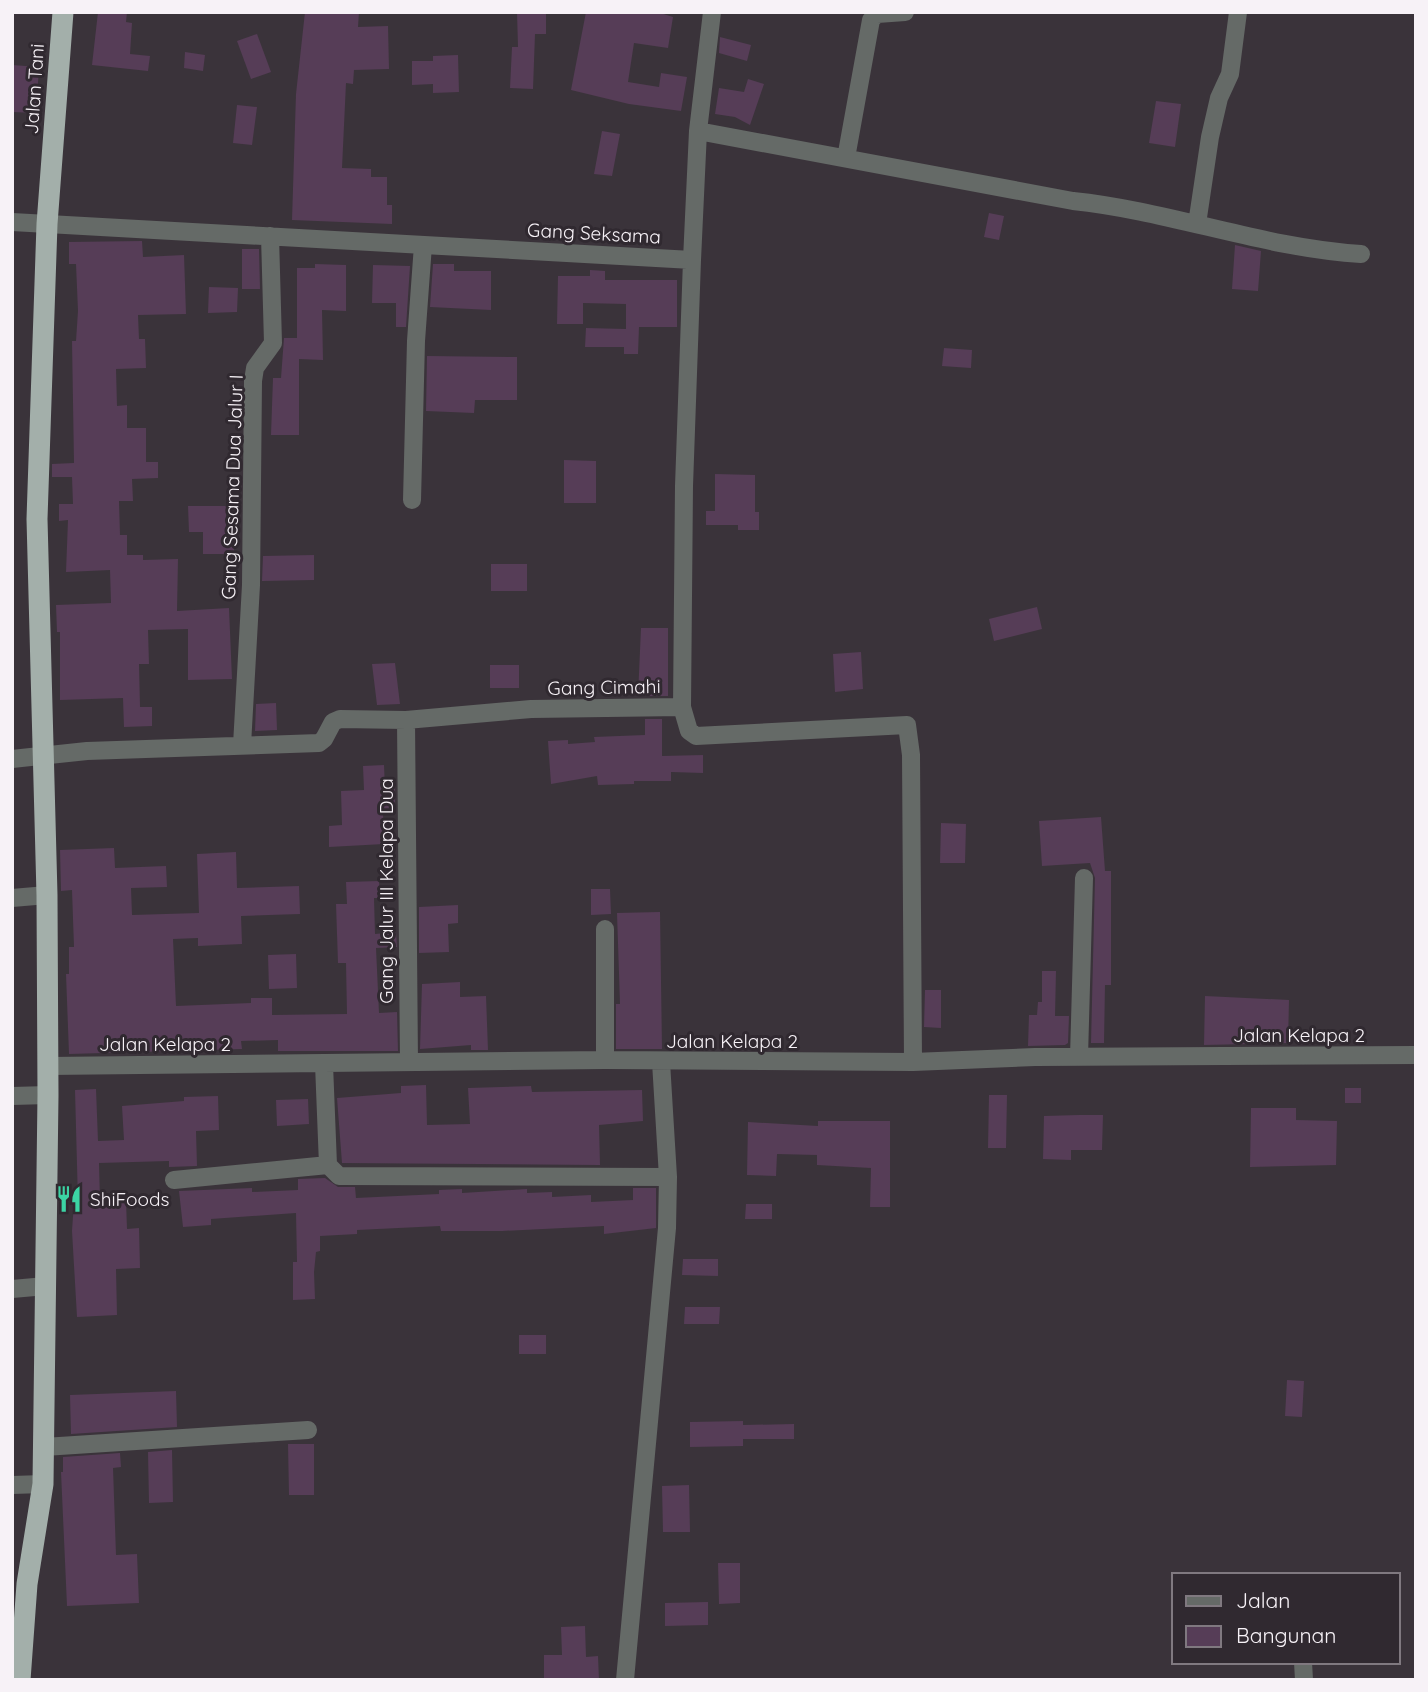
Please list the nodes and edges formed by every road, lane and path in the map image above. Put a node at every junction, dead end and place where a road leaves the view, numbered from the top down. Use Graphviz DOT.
graph roads {
  1 [pos="63,12"];
  2 [pos="712,12"];
  3 [pos="905,12"];
  4 [pos="1238,12"];
  5 [pos="698,131"];
  6 [pos="846,158"];
  7 [pos="12,222"];
  8 [pos="47,224"];
  9 [pos="1198,224"];
  10 [pos="270,236"];
  11 [pos="423,245"];
  12 [pos="1361,254"];
  13 [pos="692,260"];
  14 [pos="412,500"];
  15 [pos="682,707"];
  16 [pos="406,720"];
  17 [pos="242,745"];
  18 [pos="42,756"];
  19 [pos="12,759"];
  20 [pos="1084,878"];
  21 [pos="47,895"];
  22 [pos="12,898"];
  23 [pos="605,929"];
  24 [pos="1416,1055"];
  25 [pos="1079,1057"];
  26 [pos="605,1060"];
  27 [pos="409,1062"];
  28 [pos="661,1062"];
  29 [pos="913,1062"];
  30 [pos="324,1064"];
  31 [pos="48,1066"];
  32 [pos="48,1095"];
  33 [pos="12,1096"];
  34 [pos="328,1165"];
  35 [pos="668,1177"];
  36 [pos="174,1180"];
  37 [pos="46,1286"];
  38 [pos="12,1289"];
  39 [pos="308,1430"];
  40 [pos="44,1447"];
  41 [pos="43,1484"];
  42 [pos="12,1485"];
  43 [pos="20,1680"];
  44 [pos="625,1680"];
  1 -- 8 [label="highway, Jalan Tani"];
  2 -- 5 [label="street"];
  3 -- 6 [label="street"];
  4 -- 9 [label="street"];
  5 -- 6 [label="street"];
  5 -- 13 [label="street"];
  6 -- 9 [label="street"];
  7 -- 8 [label="street, Gang Seksama"];
  8 -- 10 [label="street, Gang Seksama"];
  8 -- 18 [label="highway, Jalan Tani"];
  9 -- 12 [label="street"];
  10 -- 11 [label="street, Gang Seksama"];
  10 -- 17 [label="street, Gang Sesama Dua Jalur I"];
  11 -- 13 [label="street, Gang Seksama"];
  11 -- 14 [label="street"];
  13 -- 15 [label="street"];
  15 -- 16 [label="street, Gang Cimahi"];
  15 -- 29 [label="street, Gang Cimahi"];
  16 -- 17 [label="street, Gang Cimahi"];
  16 -- 27 [label="street, Gang Jalur III Kelapa Dua"];
  17 -- 18 [label="street, Gang Cimahi"];
  18 -- 19 [label="street, Gang Cimahi"];
  18 -- 21 [label="highway, Jalan Tani"];
  20 -- 25 [label="street"];
  21 -- 22 [label="street"];
  21 -- 31 [label="highway, Jalan Tani"];
  23 -- 26 [label="street"];
  24 -- 25 [label="street, Jalan Kelapa 2"];
  25 -- 29 [label="street, Jalan Kelapa 2"];
  26 -- 27 [label="street, Jalan Kelapa 2"];
  26 -- 28 [label="street, Jalan Kelapa 2"];
  27 -- 30 [label="street, Jalan Kelapa 2"];
  28 -- 29 [label="street, Jalan Kelapa 2"];
  28 -- 35 [label="street"];
  30 -- 31 [label="street, Jalan Kelapa 2"];
  30 -- 34 [label="street"];
  31 -- 32 [label="highway, Jalan Tani"];
  32 -- 33 [label="street"];
  32 -- 37 [label="highway, Jalan Tani"];
  34 -- 35 [label="street"];
  34 -- 36 [label="street"];
  35 -- 44 [label="street"];
  37 -- 38 [label="street"];
  37 -- 40 [label="highway, Jalan Tani"];
  39 -- 40 [label="street"];
  40 -- 41 [label="highway, Jalan Tani"];
  41 -- 42 [label="street"];
  41 -- 43 [label="highway, Jalan Tani"];
}
